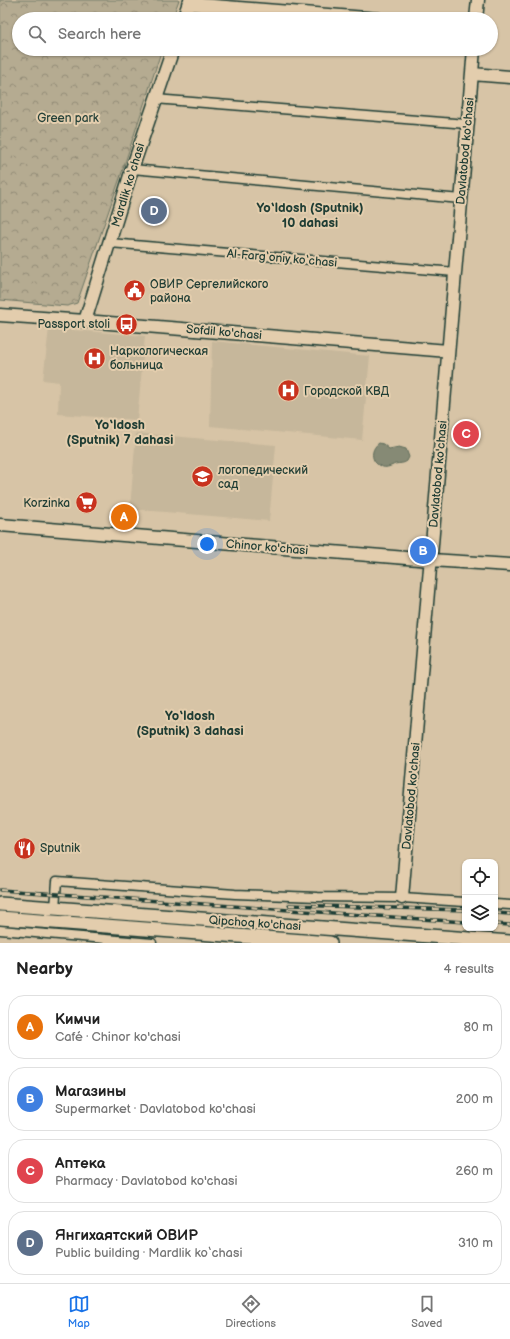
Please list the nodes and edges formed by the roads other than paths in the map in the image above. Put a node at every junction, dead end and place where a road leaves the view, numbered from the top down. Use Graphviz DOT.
graph roads {
  1 [pos="478,0"];
  2 [pos="189,2"];
  3 [pos="185,12"];
  4 [pos="301,12"];
  5 [pos="477,12"];
  6 [pos="170,56"];
  7 [pos="473,56"];
  8 [pos="472,74"];
  9 [pos="510,77"];
  10 [pos="155,99"];
  11 [pos="467,124"];
  12 [pos="132,169"];
  13 [pos="461,200"];
  14 [pos="110,243"];
  15 [pos="455,272"];
  16 [pos="0,315"];
  17 [pos="85,321"];
  18 [pos="448,351"];
  19 [pos="0,525"];
  20 [pos="431,560"];
  21 [pos="510,565"];
  22 [pos="402,898"];
  23 [pos="462,902"];
  24 [pos="0,904"];
  25 [pos="498,904"];
  26 [pos="510,905"];
  27 [pos="27,906"];
  28 [pos="55,908"];
  29 [pos="0,918"];
  30 [pos="26,920"];
  31 [pos="237,922"];
  32 [pos="0,930"];
  33 [pos="141,938"];
  34 [pos="233,940"];
  35 [pos="470,941"];
  36 [pos="510,942"];
  37 [pos="152,943"];
  38 [pos="330,943"];
  1 -- 5 [label="street"];
  2 -- 3 [label="street"];
  2 -- 4 [label="street"];
  6 -- 10 [label="street, Mardlik ko‘chasi"];
  7 -- 8 [label="street, Davlatobod ko'chasi"];
  8 -- 9 [label="street"];
  8 -- 11 [label="street, Davlatobod ko'chasi"];
  10 -- 11 [label="street"];
  10 -- 12 [label="street, Mardlik ko‘chasi"];
  11 -- 13 [label="street, Davlatobod ko'chasi"];
  12 -- 13 [label="street"];
  12 -- 14 [label="street, Mardlik ko‘chasi"];
  13 -- 15 [label="street, Davlatobod ko'chasi"];
  14 -- 15 [label="street, Al-Farg‘oniy ko‘chasi"];
  14 -- 17 [label="street, Mardlik ko‘chasi"];
  15 -- 18 [label="street, Davlatobod ko'chasi"];
  16 -- 17 [label="street, Sofdil ko'chasi"];
  17 -- 18 [label="street, Sofdil ko'chasi"];
  18 -- 20 [label="street, Davlatobod ko'chasi"];
  19 -- 20 [label="street, Chinor ko'chasi"];
  20 -- 21 [label="street, Chinor ko'chasi"];
  20 -- 22 [label="street, Davlatobod ko'chasi"];
  22 -- 23 [label="street"];
  22 -- 28 [label="street"];
  24 -- 27 [label="main road, Qipchoq ko'chasi"];
  25 -- 26 [label="street"];
  27 -- 28 [label="main road, Qipchoq ko'chasi"];
  27 -- 30 [label="main road"];
  28 -- 31 [label="main road, Qipchoq ko'chasi"];
  29 -- 30 [label="main road, Qipchoq ko'chasi"];
  30 -- 33 [label="main road, Qipchoq ko'chasi"];
  31 -- 34 [label="main road"];
  31 -- 35 [label="main road, Qipchoq ko'chasi"];
  32 -- 33 [label="street, Qipchoq ko'chasi"];
  33 -- 34 [label="main road, Qipchoq ko'chasi"];
  33 -- 37 [label="street, Qipchoq ko'chasi"];
  34 -- 38 [label="main road, Qipchoq ko'chasi"];
  35 -- 36 [label="main road, Qipchoq ko'chasi"];
}
